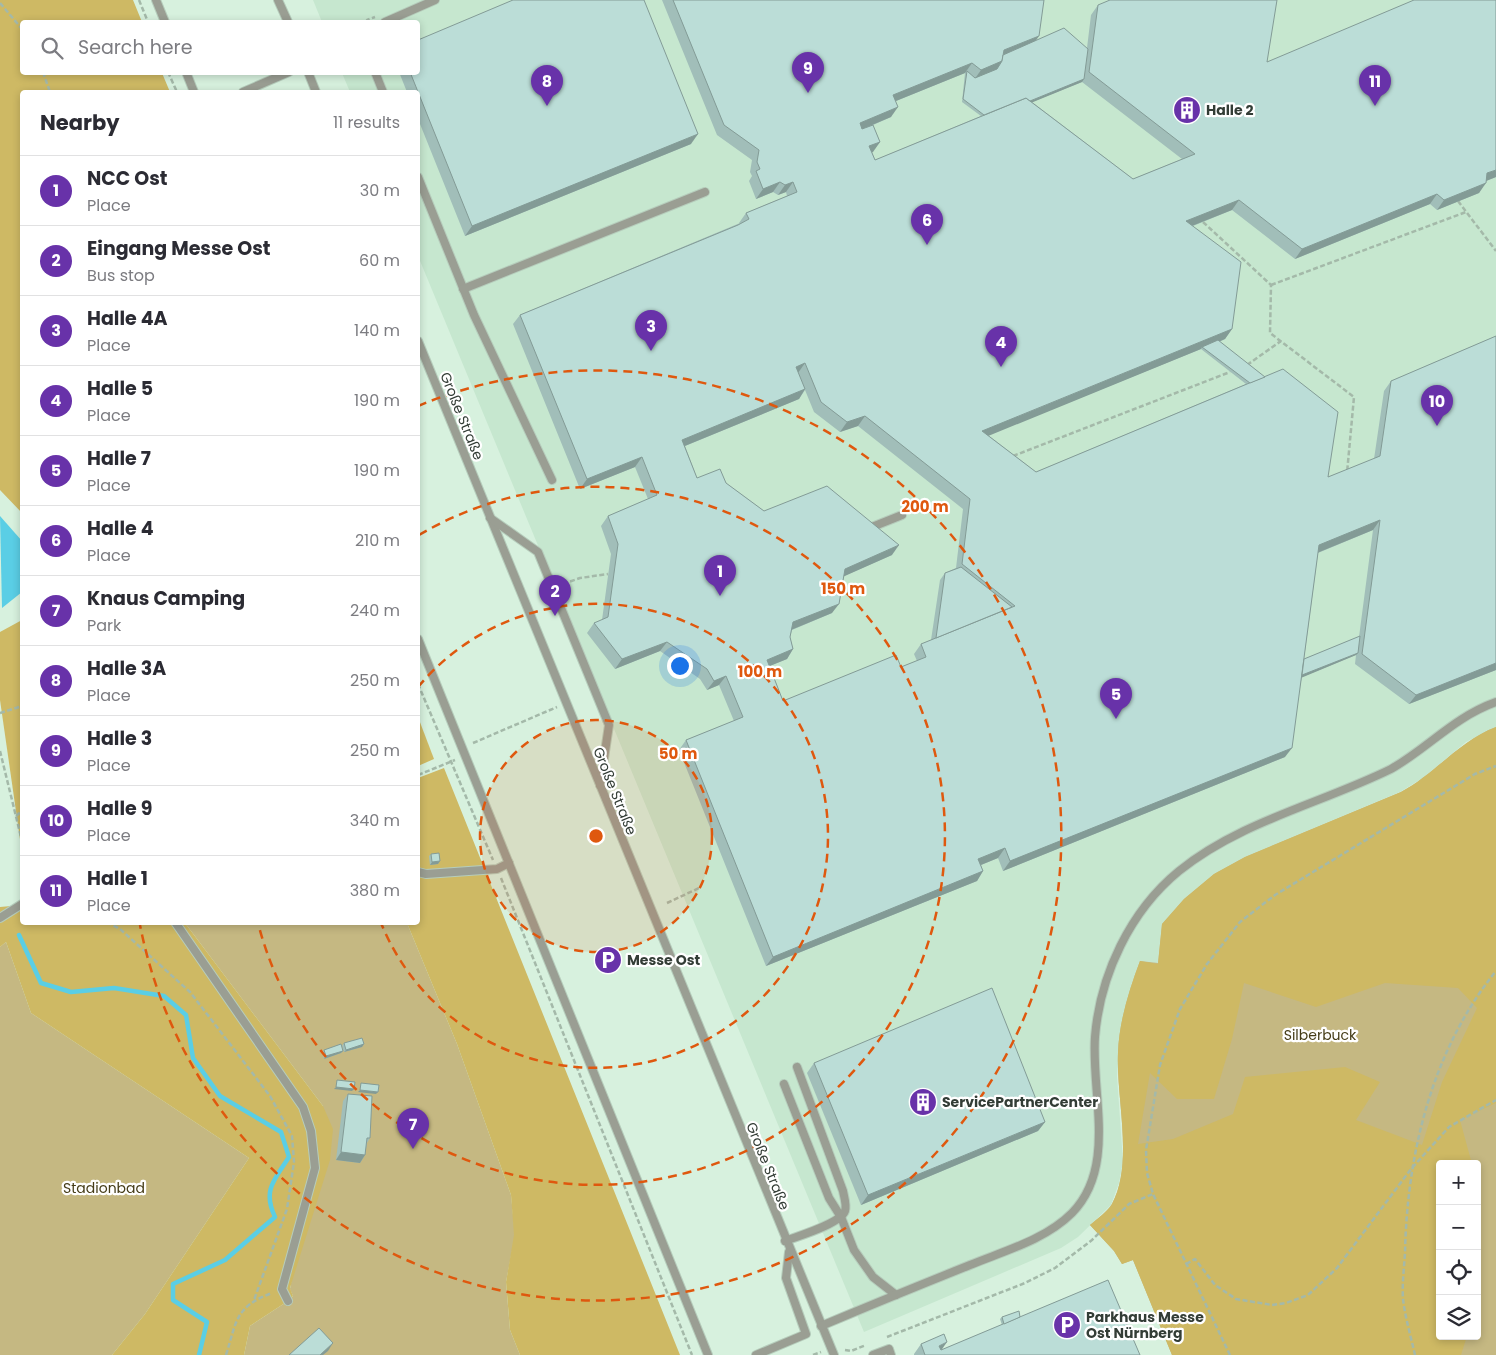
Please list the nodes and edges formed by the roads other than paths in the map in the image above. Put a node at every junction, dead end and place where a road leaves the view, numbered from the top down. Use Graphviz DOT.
graph roads {
  1 [pos="156,0"];
  2 [pos="278,0"];
  3 [pos="435,0"];
  4 [pos="284,12"];
  5 [pos="164,20"];
  6 [pos="279,20"];
  7 [pos="287,20"];
  8 [pos="390,20"];
  9 [pos="187,75"];
  10 [pos="283,75"];
  11 [pos="309,75"];
  12 [pos="376,75"];
  13 [pos="193,90"];
  14 [pos="248,90"];
  15 [pos="315,90"];
  16 [pos="382,90"];
  17 [pos="420,182"];
  18 [pos="705,192"];
  19 [pos="463,289"];
  20 [pos="420,346"];
  21 [pos="552,480"];
  22 [pos="902,515"];
  23 [pos="490,518"];
  24 [pos="863,531"];
  25 [pos="420,644"];
  26 [pos="1496,702"];
  27 [pos="600,787"];
  28 [pos="509,863"];
  29 [pos="420,872"];
  30 [pos="20,905"];
  31 [pos="0,918"];
  32 [pos="177,925"];
  33 [pos="797,1066"];
  34 [pos="784,1084"];
  35 [pos="841,1217"];
  36 [pos="785,1241"];
  37 [pos="790,1251"];
  38 [pos="896,1295"];
  39 [pos="288,1301"];
  40 [pos="821,1326"];
  41 [pos="832,1351"];
  42 [pos="708,1355"];
  43 [pos="756,1355"];
  44 [pos="873,1355"];
  45 [pos="892,1355"];
  1 -- 5 [label="lane"];
  2 -- 4 [label="lane"];
  3 -- 8 [label="lane"];
  4 -- 6 [label="lane"];
  4 -- 7 [label="lane"];
  9 -- 13 [label="lane"];
  10 -- 14 [label="lane"];
  11 -- 15 [label="lane"];
  12 -- 16 [label="lane"];
  17 -- 19 [label="lane"];
  18 -- 19 [label="lane"];
  19 -- 21 [label="lane"];
  20 -- 23 [label="lane, Große Straße"];
  22 -- 24 [label="lane"];
  23 -- 27 [label="lane, Große Straße"];
  23 -- 27 [label="lane"];
  25 -- 28 [label="lane"];
  26 -- 38 [label="lane"];
  27 -- 36 [label="lane, Große Straße"];
  28 -- 29 [label="lane"];
  28 -- 42 [label="lane"];
  30 -- 31 [label="lane"];
  32 -- 39 [label="lane"];
  33 -- 35 [label="lane"];
  34 -- 35 [label="lane"];
  35 -- 36 [label="lane"];
  35 -- 38 [label="lane"];
  36 -- 37 [label="lane, Große Straße"];
  37 -- 40 [label="lane, Große Straße"];
  37 -- 43 [label="lane"];
  38 -- 40 [label="lane"];
  40 -- 41 [label="lane, Große Straße"];
  44 -- 45 [label="lane"];
}
